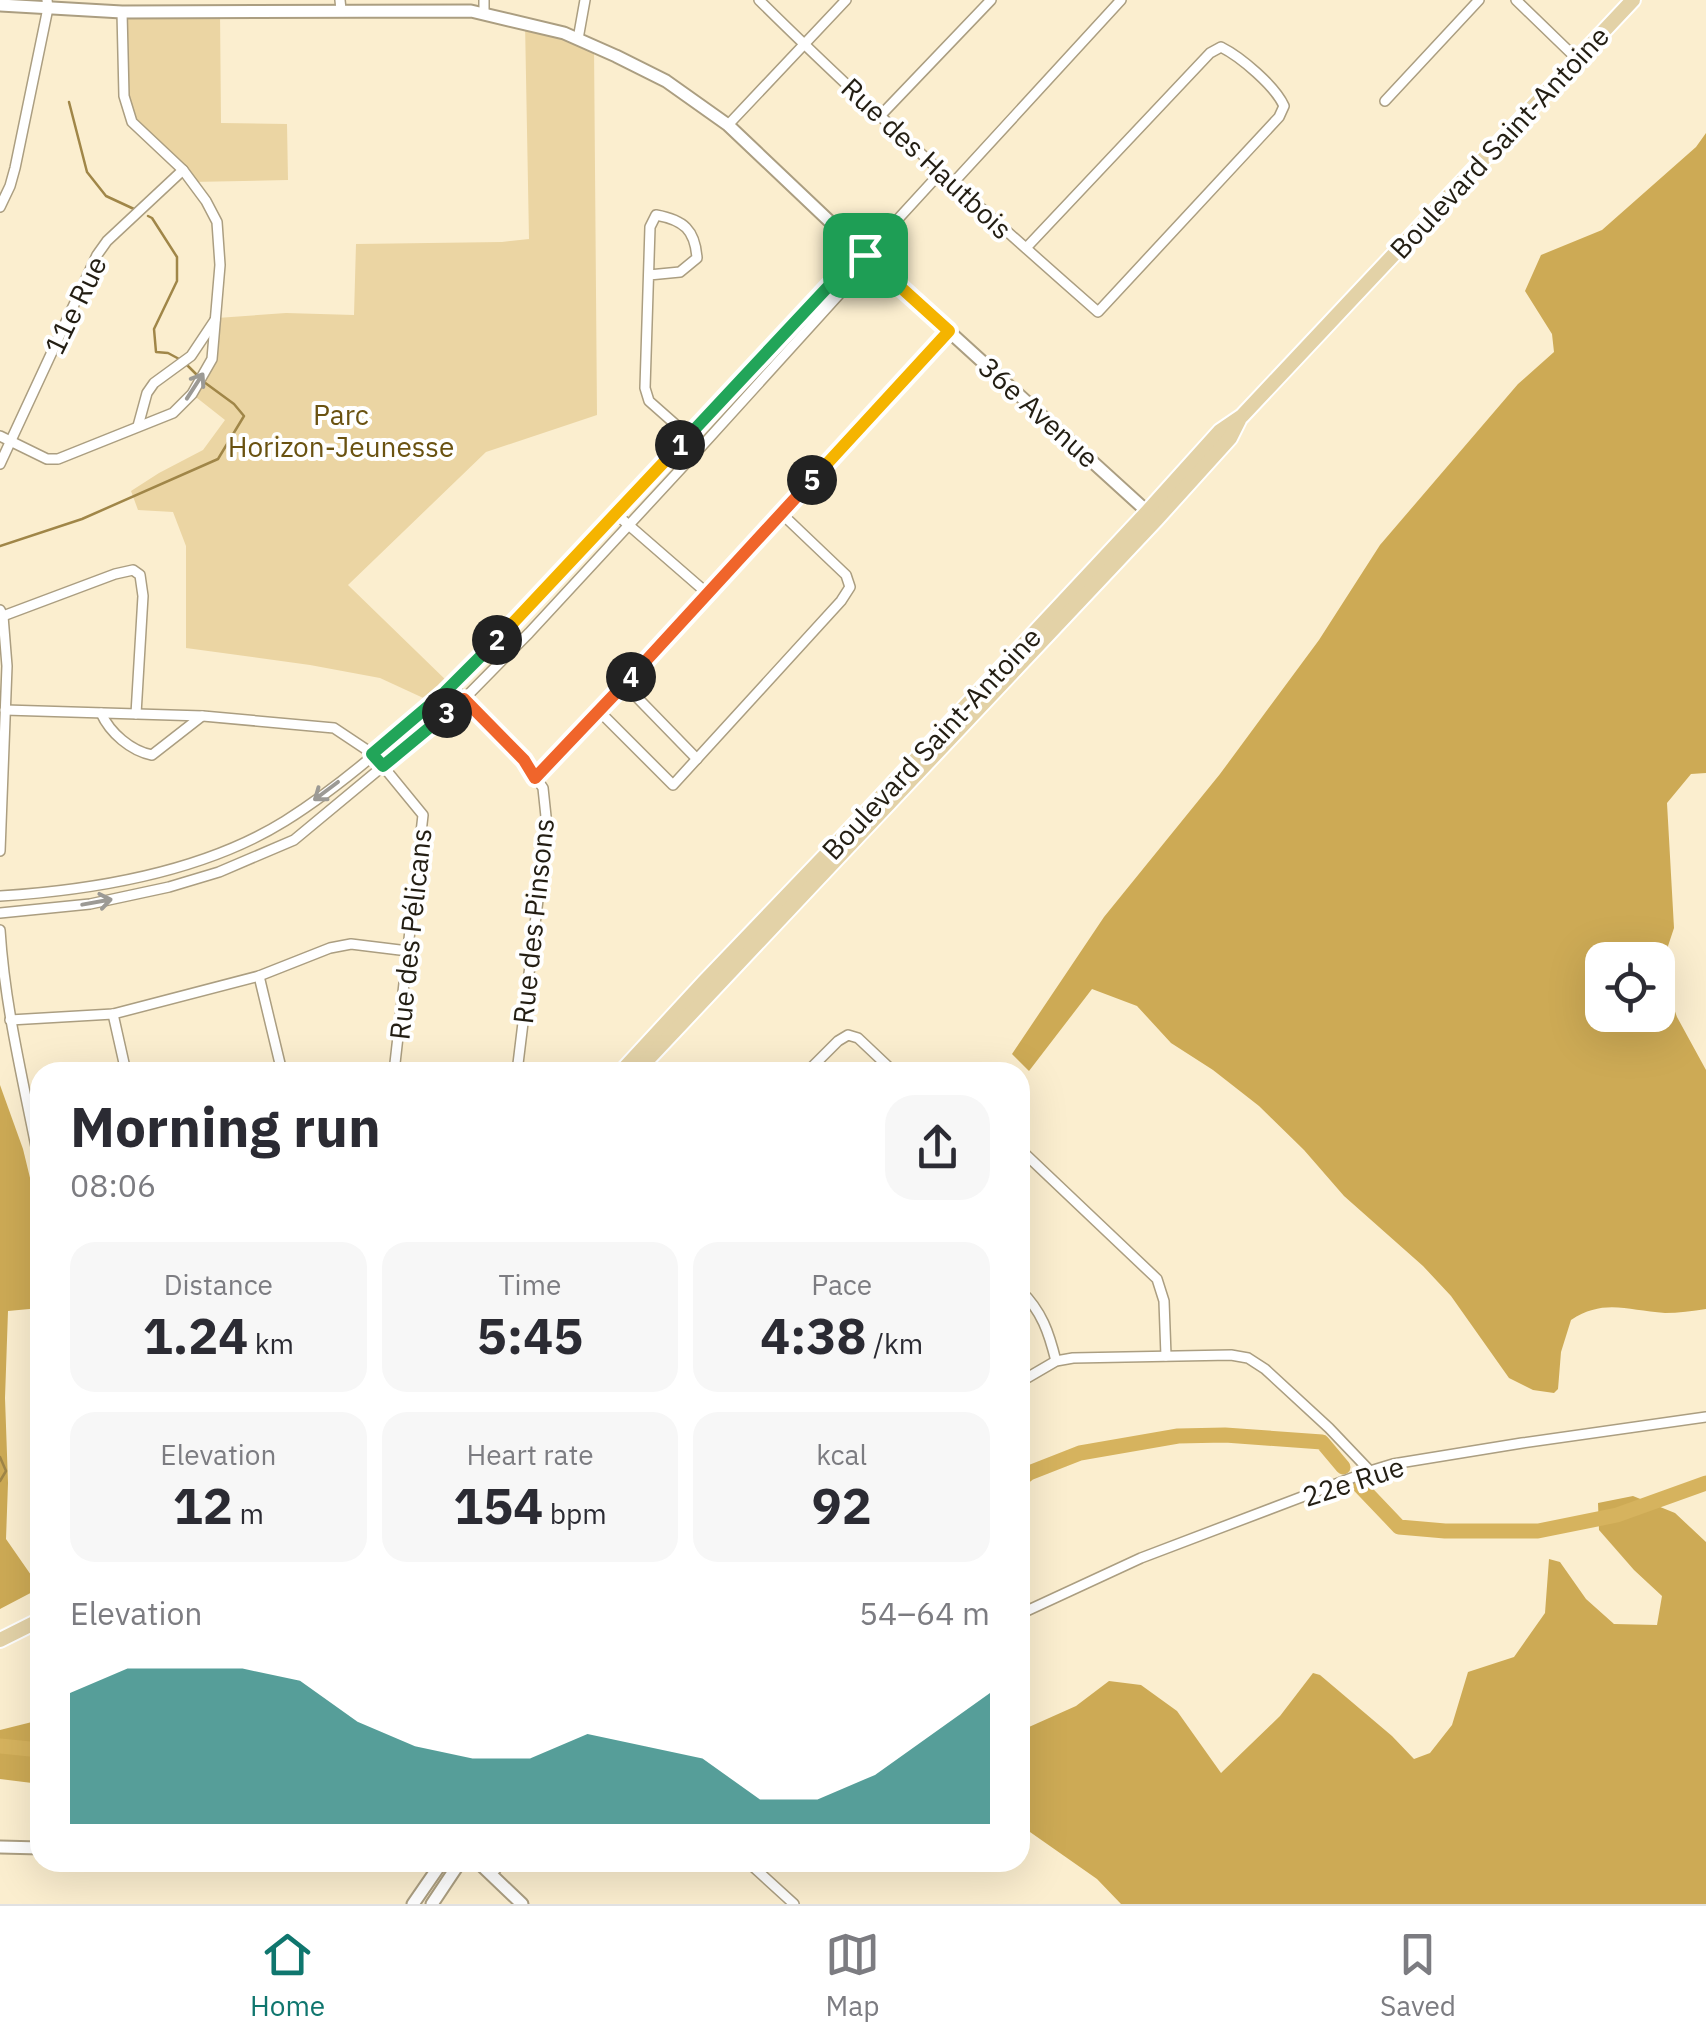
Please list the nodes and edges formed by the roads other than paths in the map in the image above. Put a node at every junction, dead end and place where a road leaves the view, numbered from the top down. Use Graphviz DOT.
graph roads {
  1 [pos="584,0"];
  2 [pos="759,0"];
  3 [pos="846,0"];
  4 [pos="992,0"];
  5 [pos="1121,0"];
  6 [pos="1479,0"];
  7 [pos="1516,0"];
  8 [pos="1633,0"];
  9 [pos="48,4"];
  10 [pos="0,5"];
  11 [pos="340,5"];
  12 [pos="484,6"];
  13 [pos="122,12"];
  14 [pos="578,39"];
  15 [pos="804,44"];
  16 [pos="1578,58"];
  17 [pos="1385,101"];
  18 [pos="881,115"];
  19 [pos="728,125"];
  20 [pos="183,170"];
  21 [pos="942,171"];
  22 [pos="954,182"];
  23 [pos="0,207"];
  24 [pos="1026,248"];
  25 [pos="865,255"];
  26 [pos="648,275"];
  27 [pos="217,318"];
  28 [pos="949,331"];
  29 [pos="138,426"];
  30 [pos="688,436"];
  31 [pos="5,439"];
  32 [pos="701,447"];
  33 [pos="0,464"];
  34 [pos="616,514"];
  35 [pos="782,514"];
  36 [pos="1152,516"];
  37 [pos="628,526"];
  38 [pos="708,594"];
  39 [pos="2,613"];
  40 [pos="516,619"];
  41 [pos="529,633"];
  42 [pos="625,684"];
  43 [pos="452,685"];
  44 [pos="464,699"];
  45 [pos="5,710"];
  46 [pos="600,712"];
  47 [pos="102,714"];
  48 [pos="136,714"];
  49 [pos="203,716"];
  50 [pos="372,754"];
  51 [pos="697,759"];
  52 [pos="383,766"];
  53 [pos="535,778"];
  54 [pos="0,851"];
  55 [pos="0,896"];
  56 [pos="0,913"];
  57 [pos="0,930"];
  58 [pos="408,951"];
  59 [pos="260,976"];
  60 [pos="113,1014"];
  61 [pos="10,1020"];
  62 [pos="124,1062"];
  63 [pos="280,1062"];
  64 [pos="395,1062"];
  65 [pos="518,1062"];
  66 [pos="639,1062"];
  67 [pos="818,1062"];
  68 [pos="883,1062"];
  69 [pos="30,1118"];
  70 [pos="1030,1158"];
  71 [pos="1030,1300"];
  72 [pos="1166,1356"];
  73 [pos="1056,1361"];
  74 [pos="1030,1376"];
  75 [pos="1706,1418"];
  76 [pos="1370,1471"];
  77 [pos="1030,1609"];
  78 [pos="30,1625"];
  79 [pos="0,1640"];
  80 [pos="0,1848"];
  81 [pos="30,1848"];
  82 [pos="435,1872"];
  83 [pos="453,1872"];
  84 [pos="492,1872"];
  85 [pos="759,1872"];
  86 [pos="490,1874"];
  87 [pos="413,1904"];
  88 [pos="432,1904"];
  89 [pos="522,1904"];
  90 [pos="794,1904"];
  1 -- 14 [label="street"];
  2 -- 15 [label="street, Rue des Hautbois"];
  3 -- 15 [label="street"];
  4 -- 18 [label="street"];
  5 -- 22 [label="street"];
  6 -- 17 [label="street"];
  7 -- 16 [label="street"];
  8 -- 16 [label="main road, Boulevard Saint-Antoine"];
  9 -- 10 [label="street, 36e Avenue"];
  9 -- 13 [label="street, 36e Avenue"];
  9 -- 23 [label="street"];
  11 -- 12 [label="street, 36e Avenue"];
  11 -- 13 [label="street, 36e Avenue"];
  12 -- 14 [label="street, 36e Avenue"];
  13 -- 20 [label="street"];
  14 -- 19 [label="street, 36e Avenue"];
  15 -- 18 [label="street, Rue des Hautbois"];
  15 -- 19 [label="street"];
  16 -- 36 [label="main road, Boulevard Saint-Antoine"];
  18 -- 21 [label="street, Rue des Hautbois"];
  19 -- 25 [label="street, 36e Avenue"];
  20 -- 27 [label="street"];
  20 -- 31 [label="street, 11e Rue"];
  21 -- 22 [label="street, Rue des Hautbois"];
  21 -- 25 [label="street"];
  22 -- 24 [label="street, Rue des Hautbois"];
  24 -- 24 [label="street, Rue des Hautbois"];
  25 -- 28 [label="street, 36e Avenue"];
  25 -- 30 [label="street"];
  25 -- 32 [label="street"];
  26 -- 26 [label="street"];
  26 -- 30 [label="street"];
  27 -- 29 [label="street"];
  29 -- 27 [label="street, one-way"];
  28 -- 35 [label="street"];
  28 -- 36 [label="street, 36e Avenue"];
  29 -- 31 [label="street"];
  30 -- 32 [label="street"];
  30 -- 34 [label="street"];
  31 -- 33 [label="street, 11e Rue"];
  32 -- 37 [label="street"];
  34 -- 37 [label="street"];
  34 -- 40 [label="street"];
  35 -- 38 [label="street"];
  35 -- 51 [label="street"];
  36 -- 66 [label="main road, Boulevard Saint-Antoine"];
  37 -- 38 [label="street"];
  37 -- 41 [label="street"];
  38 -- 42 [label="street"];
  39 -- 45 [label="street"];
  39 -- 48 [label="street"];
  40 -- 41 [label="street"];
  40 -- 43 [label="street"];
  41 -- 44 [label="street"];
  42 -- 46 [label="street"];
  42 -- 51 [label="street"];
  43 -- 44 [label="street, Rue des Pinsons"];
  43 -- 50 [label="street"];
  44 -- 52 [label="street"];
  44 -- 53 [label="street, Rue des Pinsons"];
  45 -- 47 [label="street, Rue des Pélicans"];
  45 -- 54 [label="street"];
  46 -- 51 [label="street"];
  46 -- 53 [label="street"];
  47 -- 48 [label="street, Rue des Pélicans"];
  47 -- 49 [label="street"];
  48 -- 49 [label="street, Rue des Pélicans"];
  49 -- 50 [label="street, Rue des Pélicans"];
  50 -- 52 [label="street, Rue des Pélicans"];
  50 -- 55 [label="street, one-way"];
  56 -- 52 [label="street, one-way"];
  52 -- 58 [label="street, Rue des Pélicans"];
  53 -- 65 [label="street, Rue des Pinsons"];
  57 -- 61 [label="street"];
  58 -- 59 [label="street"];
  58 -- 64 [label="street, Rue des Pélicans"];
  59 -- 60 [label="street"];
  59 -- 63 [label="street"];
  60 -- 61 [label="street"];
  60 -- 62 [label="street"];
  61 -- 69 [label="street"];
  67 -- 68 [label="street"];
  70 -- 72 [label="street"];
  71 -- 73 [label="street"];
  72 -- 73 [label="street"];
  72 -- 76 [label="street"];
  73 -- 74 [label="street"];
  75 -- 76 [label="street, 22e Rue"];
  76 -- 77 [label="street, 22e Rue"];
  78 -- 79 [label="main road"];
  80 -- 81 [label="street"];
  82 -- 87 [label="street"];
  83 -- 88 [label="street"];
  84 -- 86 [label="street"];
  85 -- 90 [label="street"];
  86 -- 89 [label="street"];
}
